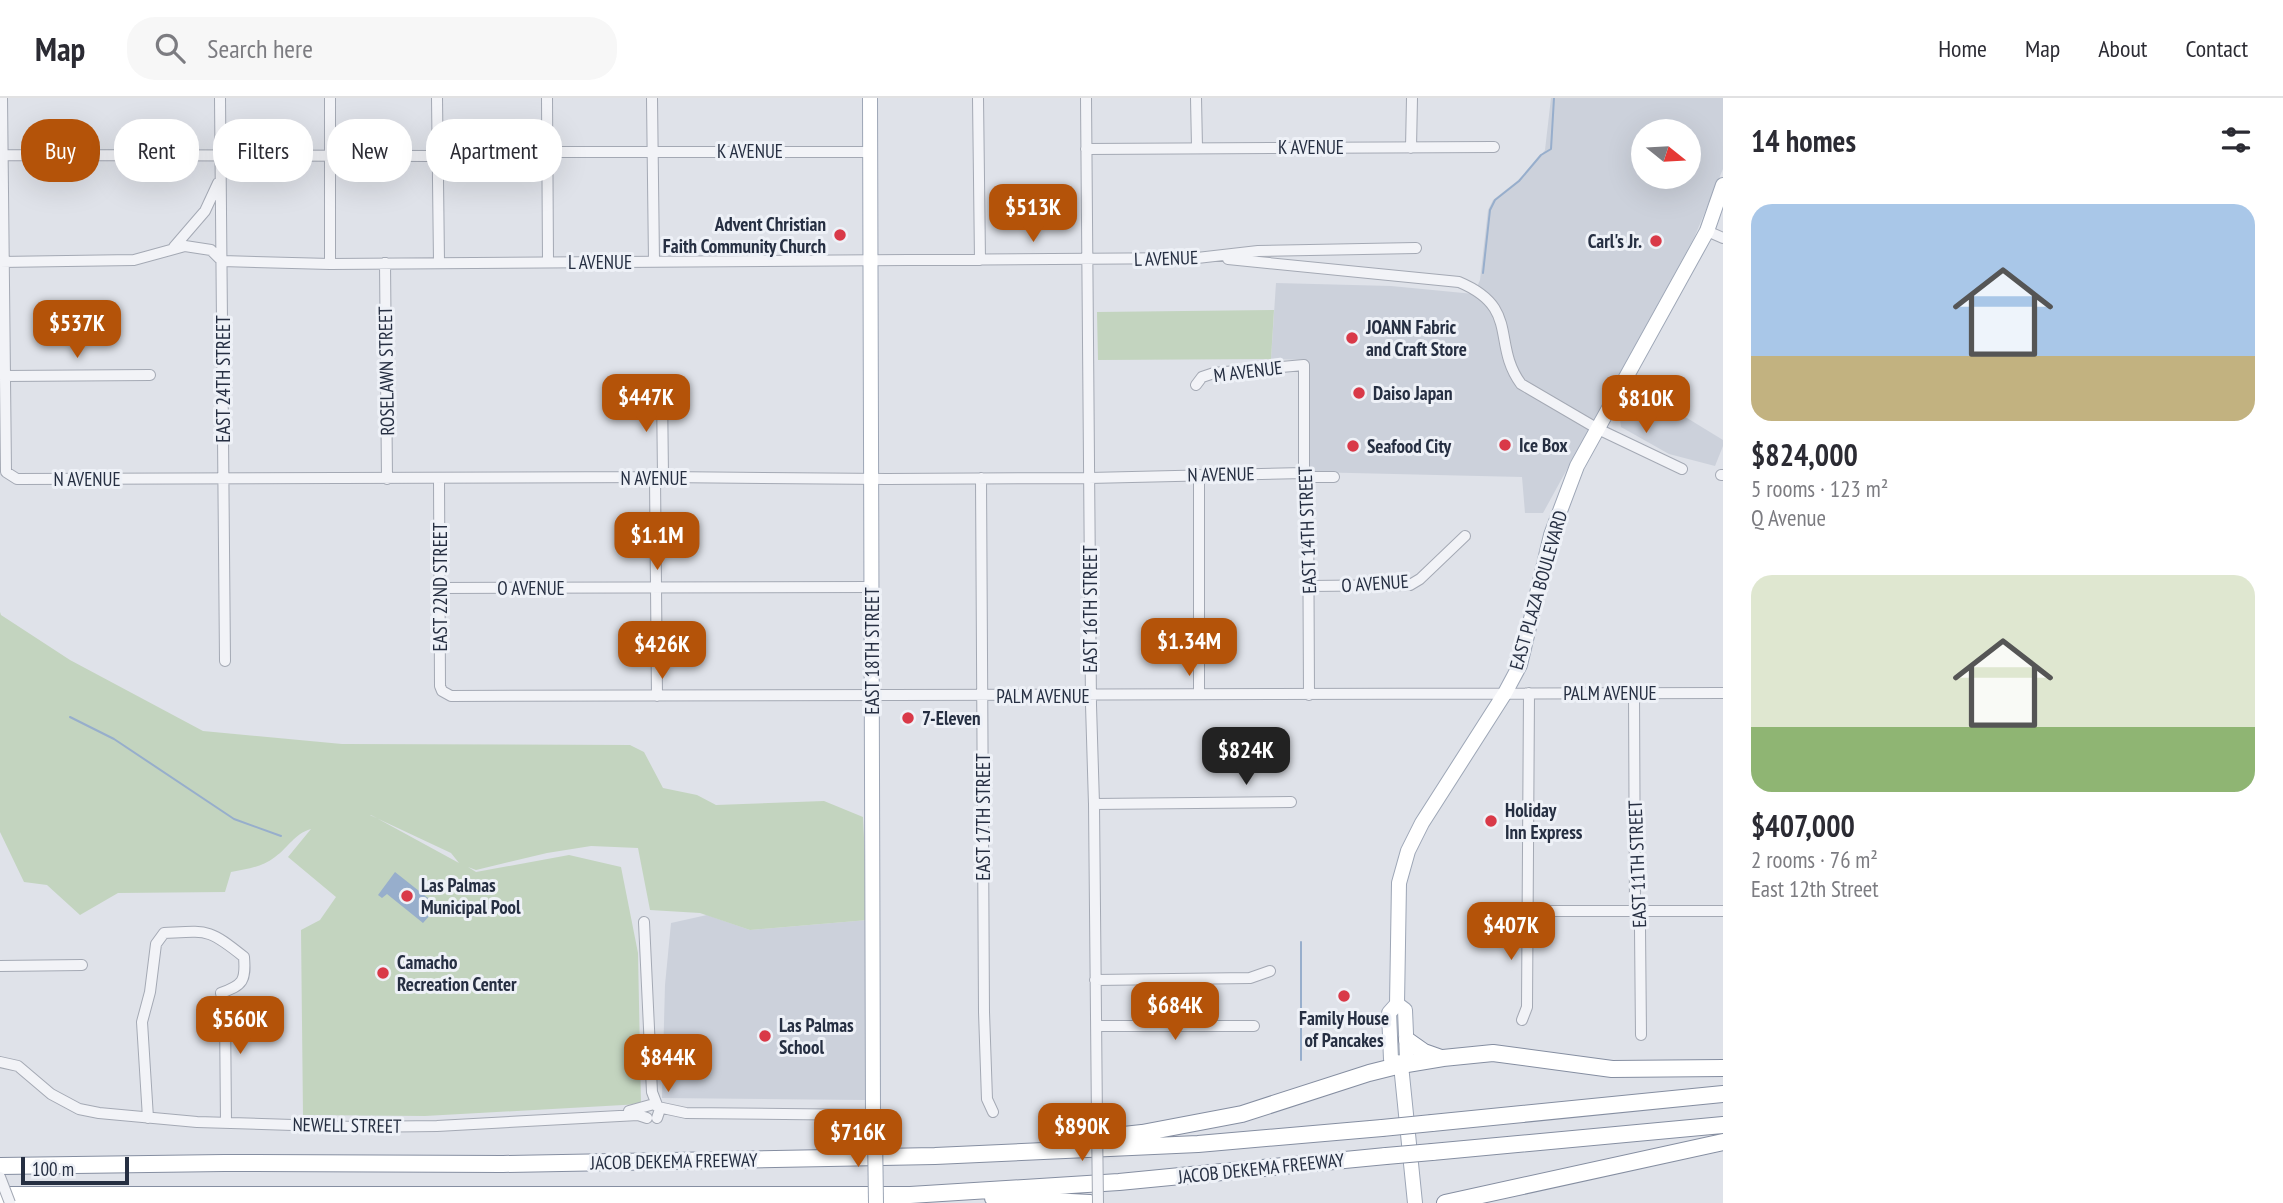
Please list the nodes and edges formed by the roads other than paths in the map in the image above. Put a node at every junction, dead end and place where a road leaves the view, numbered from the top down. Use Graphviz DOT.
graph roads {
  1 [pos="2,98"];
  2 [pos="220,98"];
  3 [pos="330,98"];
  4 [pos="437,98"];
  5 [pos="547,98"];
  6 [pos="652,98"];
  7 [pos="870,98"];
  8 [pos="978,98"];
  9 [pos="1086,98"];
  10 [pos="1196,98"];
  11 [pos="1412,98"];
  12 [pos="220,119"];
  13 [pos="330,119"];
  14 [pos="437,119"];
  15 [pos="547,119"];
  16 [pos="1197,147"];
  17 [pos="1494,147"];
  18 [pos="1411,148"];
  19 [pos="1086,149"];
  20 [pos="653,151"];
  21 [pos="562,152"];
  22 [pos="869,152"];
  23 [pos="1,155"];
  24 [pos="213,156"];
  25 [pos="218,182"];
  26 [pos="220,182"];
  27 [pos="330,182"];
  28 [pos="437,182"];
  29 [pos="547,182"];
  30 [pos="1723,185"];
  31 [pos="1707,231"];
  32 [pos="1723,238"];
  33 [pos="1416,248"];
  34 [pos="170,249"];
  35 [pos="1197,258"];
  36 [pos="871,260"];
  37 [pos="980,260"];
  38 [pos="1087,260"];
  39 [pos="222,261"];
  40 [pos="548,261"];
  41 [pos="3,262"];
  42 [pos="439,262"];
  43 [pos="654,262"];
  44 [pos="385,263"];
  45 [pos="330,264"];
  46 [pos="1304,365"];
  47 [pos="150,375"];
  48 [pos="4,376"];
  49 [pos="655,381"];
  50 [pos="1196,385"];
  51 [pos="1598,429"];
  52 [pos="1682,469"];
  53 [pos="1199,475"];
  54 [pos="1305,475"];
  55 [pos="659,477"];
  56 [pos="1334,477"];
  57 [pos="224,478"];
  58 [pos="439,478"];
  59 [pos="981,478"];
  60 [pos="1089,478"];
  61 [pos="387,479"];
  62 [pos="871,479"];
  63 [pos="1465,536"];
  64 [pos="1308,586"];
  65 [pos="656,587"];
  66 [pos="873,587"];
  67 [pos="440,588"];
  68 [pos="225,661"];
  69 [pos="1723,692"];
  70 [pos="1505,693"];
  71 [pos="1529,693"];
  72 [pos="446,694"];
  73 [pos="1199,694"];
  74 [pos="1634,694"];
  75 [pos="1091,695"];
  76 [pos="1310,695"];
  77 [pos="657,696"];
  78 [pos="873,696"];
  79 [pos="982,696"];
  80 [pos="1291,802"];
  81 [pos="1094,804"];
  82 [pos="1528,911"];
  83 [pos="1635,911"];
  84 [pos="1723,911"];
  85 [pos="644,922"];
  86 [pos="82,965"];
  87 [pos="0,967"];
  88 [pos="1269,971"];
  89 [pos="1095,980"];
  90 [pos="1397,1004"];
  91 [pos="1522,1020"];
  92 [pos="1096,1026"];
  93 [pos="1254,1026"];
  94 [pos="1641,1035"];
  95 [pos="1407,1040"];
  96 [pos="1443,1058"];
  97 [pos="0,1062"];
  98 [pos="1401,1065"];
  99 [pos="1723,1068"];
  100 [pos="1723,1094"];
  101 [pos="652,1110"];
  102 [pos="993,1112"];
  103 [pos="873,1115"];
  104 [pos="148,1118"];
  105 [pos="226,1123"];
  106 [pos="1723,1125"];
  107 [pos="1723,1142"];
  108 [pos="924,1156"];
  109 [pos="0,1166"];
  110 [pos="0,1177"];
  111 [pos="0,1195"];
  112 [pos="910,1195"];
  113 [pos="1455,1202"];
  114 [pos="10,1203"];
  115 [pos="876,1203"];
  116 [pos="1090,1203"];
  117 [pos="1098,1203"];
  118 [pos="1415,1203"];
  1 -- 23 [label="street"];
  2 -- 12 [label="street, EAST 24TH STREET"];
  3 -- 13 [label="street"];
  4 -- 14 [label="street"];
  5 -- 15 [label="street"];
  6 -- 20 [label="street"];
  7 -- 22 [label="main road, EAST 18TH STREET"];
  8 -- 37 [label="street"];
  9 -- 19 [label="street, EAST 16TH STREET"];
  10 -- 16 [label="street"];
  11 -- 18 [label="street"];
  16 -- 18 [label="street, K AVENUE"];
  16 -- 19 [label="street, K AVENUE"];
  17 -- 18 [label="street, K AVENUE"];
  19 -- 38 [label="street, EAST 16TH STREET"];
  20 -- 21 [label="street, K AVENUE"];
  20 -- 22 [label="street, K AVENUE"];
  20 -- 43 [label="street"];
  22 -- 36 [label="main road, EAST 18TH STREET"];
  23 -- 24 [label="street, K AVENUE"];
  23 -- 41 [label="street"];
  25 -- 34 [label="street"];
  26 -- 39 [label="street, EAST 24TH STREET"];
  27 -- 45 [label="street"];
  28 -- 42 [label="street"];
  29 -- 40 [label="street"];
  30 -- 31 [label="main road, EAST PLAZA BOULEVARD"];
  31 -- 32 [label="street"];
  31 -- 51 [label="main road, EAST PLAZA BOULEVARD"];
  33 -- 35 [label="street, L AVENUE"];
  34 -- 39 [label="street, L AVENUE"];
  34 -- 41 [label="street, L AVENUE"];
  35 -- 38 [label="street, L AVENUE"];
  35 -- 51 [label="street"];
  36 -- 37 [label="street, L AVENUE"];
  36 -- 43 [label="street, L AVENUE"];
  36 -- 62 [label="main road, EAST 18TH STREET"];
  37 -- 38 [label="street, L AVENUE"];
  38 -- 60 [label="street, EAST 16TH STREET"];
  39 -- 45 [label="street, L AVENUE"];
  39 -- 57 [label="street, EAST 24TH STREET"];
  40 -- 42 [label="street, L AVENUE"];
  40 -- 43 [label="street, L AVENUE"];
  41 -- 48 [label="street"];
  42 -- 44 [label="street, L AVENUE"];
  44 -- 45 [label="street, L AVENUE"];
  44 -- 61 [label="street, ROSELAWN STREET"];
  46 -- 50 [label="street, M AVENUE"];
  46 -- 54 [label="street, EAST 14TH STREET"];
  47 -- 48 [label="street"];
  48 -- 57 [label="street, N AVENUE"];
  49 -- 55 [label="street"];
  51 -- 52 [label="street"];
  51 -- 70 [label="main road, EAST PLAZA BOULEVARD"];
  53 -- 54 [label="street, N AVENUE"];
  53 -- 60 [label="street, N AVENUE"];
  53 -- 73 [label="street"];
  54 -- 56 [label="street, N AVENUE"];
  54 -- 64 [label="street, EAST 14TH STREET"];
  55 -- 58 [label="street, N AVENUE"];
  55 -- 62 [label="street, N AVENUE"];
  55 -- 65 [label="street"];
  57 -- 61 [label="street, N AVENUE"];
  57 -- 68 [label="street, EAST 24TH STREET"];
  58 -- 61 [label="street, N AVENUE"];
  58 -- 67 [label="street, EAST 22ND STREET"];
  59 -- 60 [label="street, N AVENUE"];
  59 -- 62 [label="street, N AVENUE"];
  59 -- 79 [label="street, EAST 17TH STREET"];
  60 -- 75 [label="street, EAST 16TH STREET"];
  62 -- 66 [label="main road, EAST 18TH STREET"];
  63 -- 64 [label="street, O AVENUE"];
  64 -- 76 [label="street, EAST 14TH STREET"];
  65 -- 66 [label="street, O AVENUE"];
  65 -- 67 [label="street, O AVENUE"];
  65 -- 77 [label="street"];
  66 -- 78 [label="main road, EAST 18TH STREET"];
  67 -- 72 [label="street, EAST 22ND STREET"];
  69 -- 74 [label="street, PALM AVENUE"];
  70 -- 71 [label="street, PALM AVENUE"];
  70 -- 76 [label="street, PALM AVENUE"];
  70 -- 90 [label="main road, EAST PLAZA BOULEVARD"];
  71 -- 74 [label="street, PALM AVENUE"];
  71 -- 82 [label="street"];
  72 -- 77 [label="street, PALM AVENUE"];
  73 -- 75 [label="street, PALM AVENUE"];
  73 -- 76 [label="street, PALM AVENUE"];
  74 -- 83 [label="street, EAST 11TH STREET"];
  75 -- 79 [label="street, PALM AVENUE"];
  75 -- 81 [label="street, EAST 16TH STREET"];
  77 -- 78 [label="street, PALM AVENUE"];
  78 -- 79 [label="street, PALM AVENUE"];
  78 -- 103 [label="main road, EAST 18TH STREET"];
  79 -- 102 [label="street, EAST 17TH STREET"];
  80 -- 81 [label="street"];
  81 -- 89 [label="street, EAST 16TH STREET"];
  82 -- 83 [label="street"];
  82 -- 91 [label="street"];
  83 -- 84 [label="street"];
  83 -- 94 [label="street, EAST 11TH STREET"];
  85 -- 101 [label="street"];
  86 -- 87 [label="street"];
  88 -- 89 [label="street"];
  89 -- 92 [label="street, EAST 16TH STREET"];
  90 -- 95 [label="main road, EAST PLAZA BOULEVARD"];
  90 -- 98 [label="main road, EAST PLAZA BOULEVARD"];
  92 -- 93 [label="street"];
  92 -- 117 [label="street, EAST 16TH STREET, bridge"];
  95 -- 96 [label="highway"];
  95 -- 98 [label="main road, EAST PLAZA BOULEVARD"];
  96 -- 98 [label="highway"];
  96 -- 99 [label="highway"];
  97 -- 104 [label="street, NEWELL STREET"];
  98 -- 108 [label="highway"];
  98 -- 118 [label="main road, EAST PLAZA BOULEVARD"];
  100 -- 108 [label="highway, JACOB DEKEMA FREEWAY, bridge"];
  101 -- 103 [label="street, NEWELL STREET"];
  101 -- 105 [label="street, NEWELL STREET"];
  103 -- 115 [label="main road, EAST 18TH STREET, bridge"];
  104 -- 105 [label="street, NEWELL STREET"];
  104 -- 105 [label="street"];
  106 -- 112 [label="highway, JACOB DEKEMA FREEWAY, bridge"];
  107 -- 113 [label="highway"];
  108 -- 109 [label="highway, JACOB DEKEMA FREEWAY"];
  110 -- 114 [label="street, bridge"];
  111 -- 112 [label="highway, JACOB DEKEMA FREEWAY"];
  112 -- 116 [label="highway"];
}
